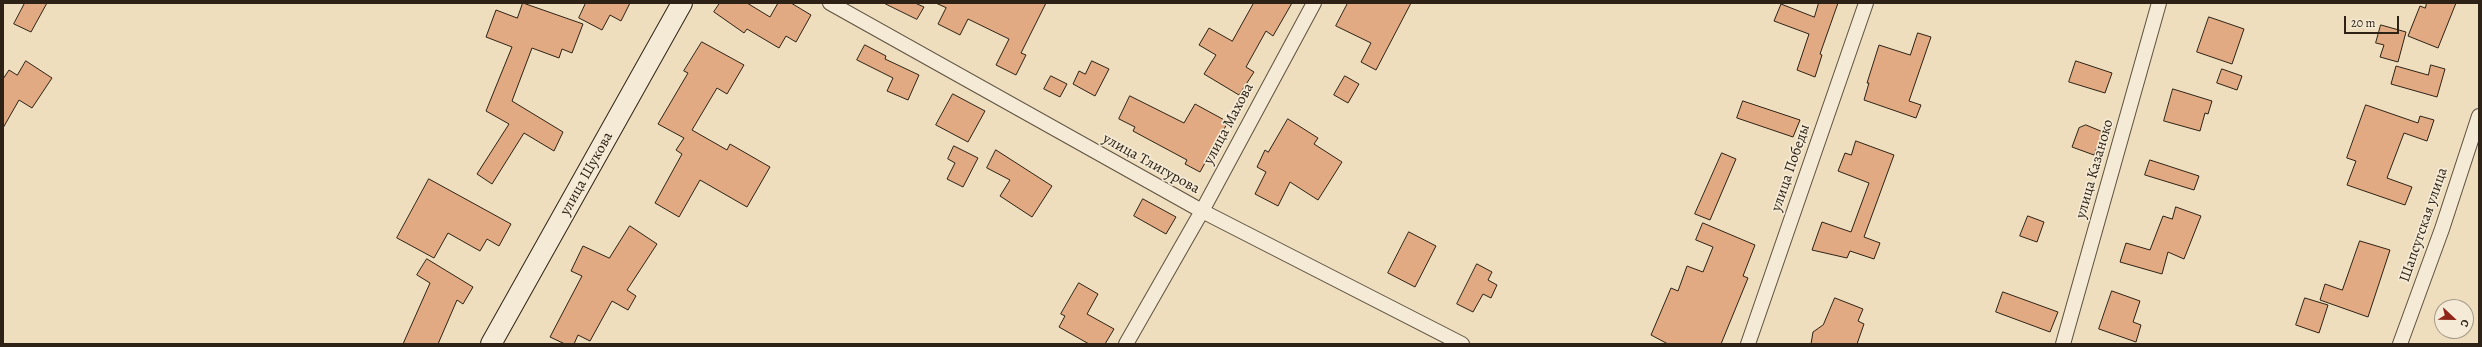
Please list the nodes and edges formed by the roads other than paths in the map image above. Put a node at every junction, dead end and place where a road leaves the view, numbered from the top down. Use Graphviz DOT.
graph roads {
  1 [pos="682,3"];
  2 [pos="830,3"];
  3 [pos="1314,3"];
  4 [pos="1866,3"];
  5 [pos="2159,3"];
  6 [pos="2479,116"];
  7 [pos="1202,211"];
  8 [pos="491,344"];
  9 [pos="1126,344"];
  10 [pos="1462,344"];
  11 [pos="1748,344"];
  12 [pos="2063,344"];
  13 [pos="2400,344"];
  1 -- 8 [label="main road, улица Шукова"];
  2 -- 7 [label="street, улица Тлигурова"];
  3 -- 7 [label="street, улица Махова"];
  4 -- 11 [label="street, улица Победы"];
  5 -- 12 [label="street, улица Казаноко"];
  6 -- 13 [label="street, Шапсугская улица"];
  7 -- 9 [label="street, улица Махова"];
  7 -- 10 [label="street, улица Тлигурова"];
}
